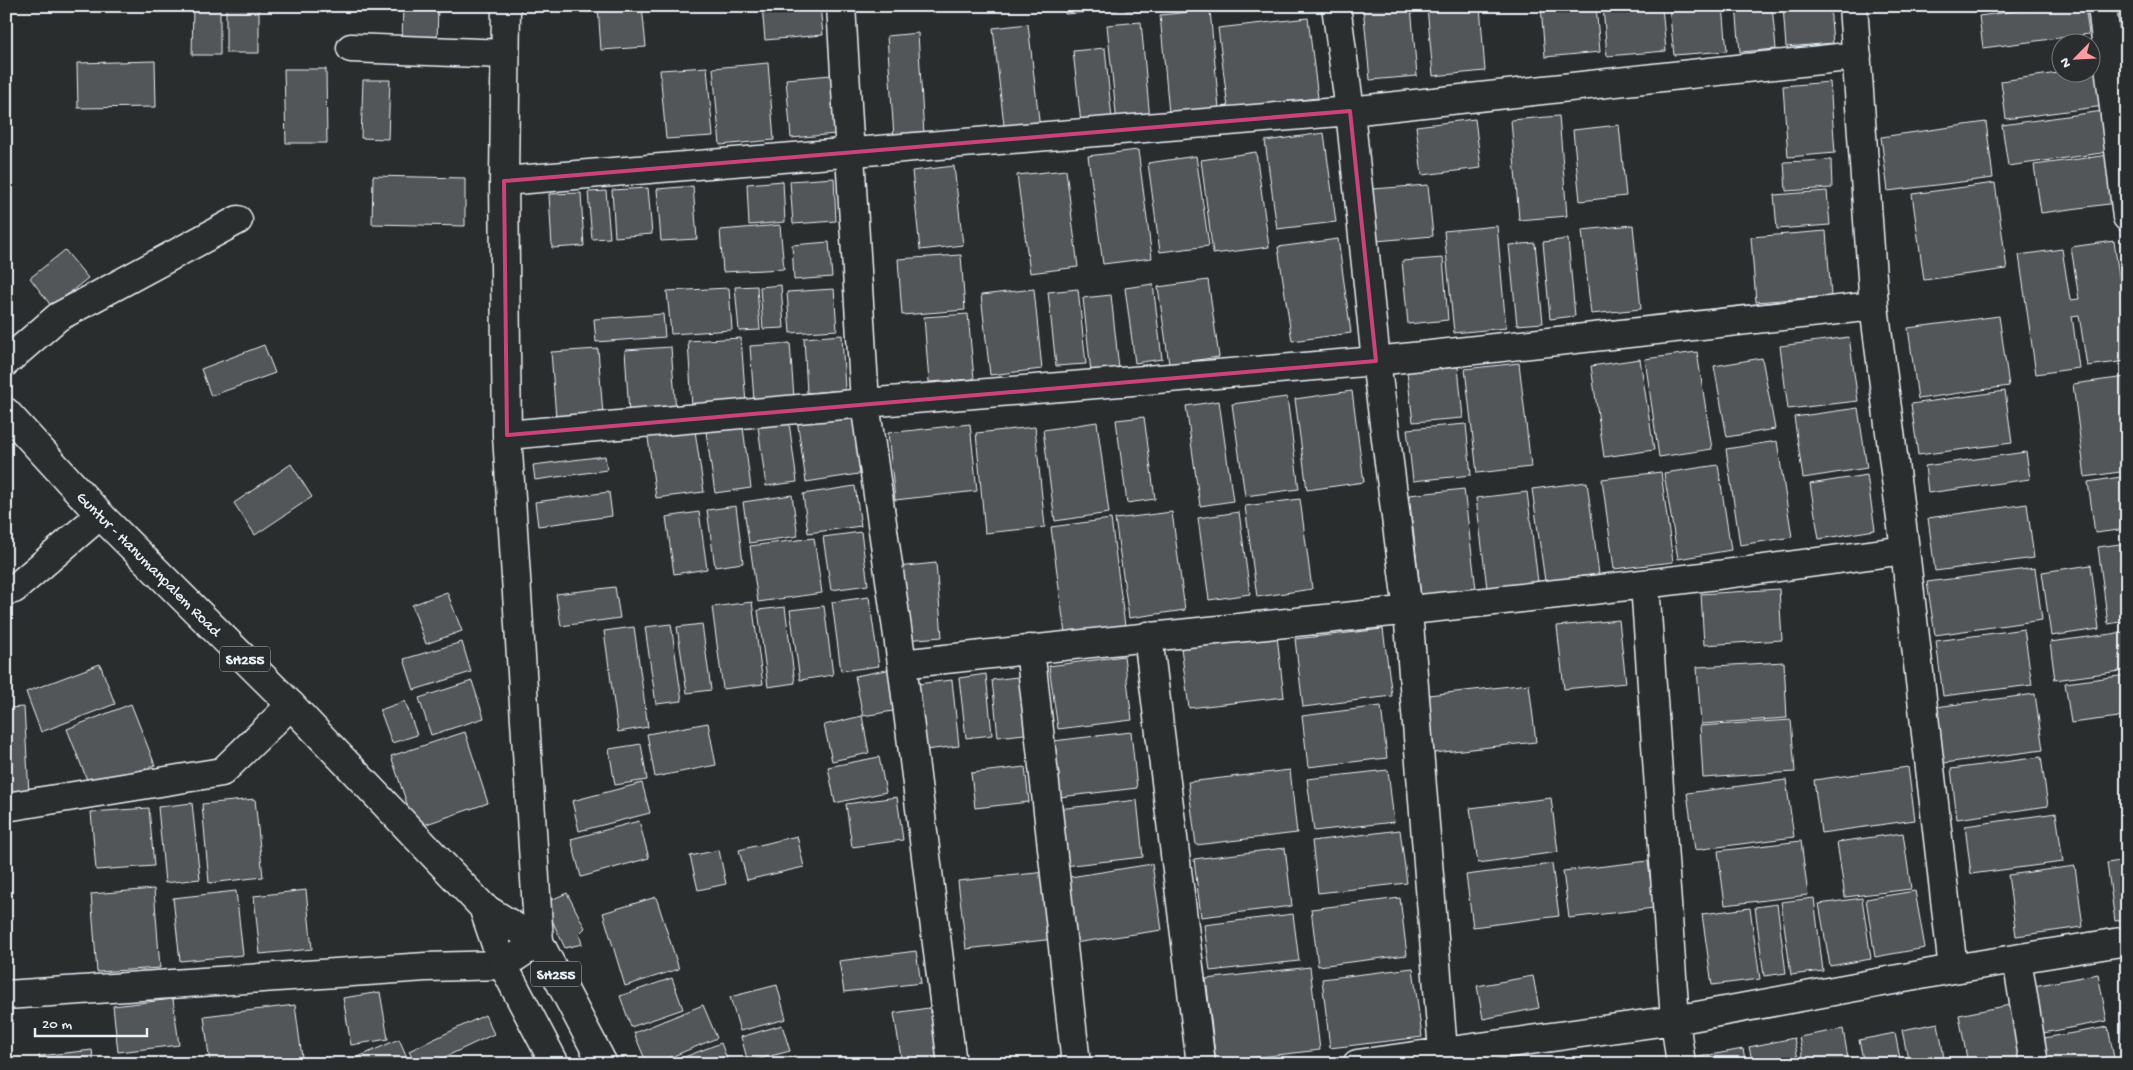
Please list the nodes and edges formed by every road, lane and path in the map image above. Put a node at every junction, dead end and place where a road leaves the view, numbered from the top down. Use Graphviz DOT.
graph roads {
  1 [pos="506,6"];
  2 [pos="841,6"];
  3 [pos="1336,6"];
  4 [pos="1852,6"];
  5 [pos="2102,6"];
  6 [pos="351,48"];
  7 [pos="505,54"];
  8 [pos="1857,56"];
  9 [pos="1350,111"];
  10 [pos="848,151"];
  11 [pos="504,181"];
  12 [pos="2127,217"];
  13 [pos="238,220"];
  14 [pos="1874,306"];
  15 [pos="1376,360"];
  16 [pos="6,362"];
  17 [pos="865,403"];
  18 [pos="6,412"];
  19 [pos="507,436"];
  20 [pos="100,515"];
  21 [pos="1905,550"];
  22 [pos="1645,584"];
  23 [pos="6,590"];
  24 [pos="1408,611"];
  25 [pos="1148,636"];
  26 [pos="1030,649"];
  27 [pos="902,664"];
  28 [pos="291,705"];
  29 [pos="6,807"];
  30 [pos="483,907"];
  31 [pos="2127,941"];
  32 [pos="539,942"];
  33 [pos="2017,960"];
  34 [pos="503,965"];
  35 [pos="1953,969"];
  36 [pos="6,995"];
  37 [pos="1675,1020"];
  38 [pos="1443,1058"];
  39 [pos="555,1064"];
  40 [pos="604,1064"];
  41 [pos="952,1064"];
  42 [pos="1076,1064"];
  43 [pos="1201,1064"];
  44 [pos="1357,1064"];
  45 [pos="1681,1064"];
  46 [pos="2034,1064"];
  1 -- 7 [label="street"];
  2 -- 10 [label="street"];
  3 -- 9 [label="street"];
  4 -- 8 [label="street"];
  5 -- 12 [label="street"];
  6 -- 7 [label="street"];
  7 -- 11 [label="street"];
  8 -- 9 [label="street"];
  8 -- 14 [label="street"];
  9 -- 10 [label="street"];
  9 -- 15 [label="street"];
  10 -- 11 [label="street"];
  10 -- 17 [label="street"];
  11 -- 19 [label="street"];
  13 -- 16 [label="street"];
  14 -- 15 [label="street"];
  14 -- 21 [label="street"];
  15 -- 17 [label="street"];
  15 -- 24 [label="street"];
  17 -- 19 [label="street"];
  17 -- 27 [label="street"];
  18 -- 20 [label="street, Guntur - Hanumanpalem Road / SH255"];
  19 -- 32 [label="street"];
  20 -- 23 [label="street"];
  20 -- 28 [label="street, Guntur - Hanumanpalem Road / SH255"];
  21 -- 22 [label="street"];
  21 -- 35 [label="street"];
  22 -- 24 [label="street"];
  22 -- 37 [label="street"];
  24 -- 25 [label="street"];
  24 -- 38 [label="street"];
  25 -- 26 [label="street"];
  25 -- 43 [label="street"];
  26 -- 27 [label="street"];
  26 -- 42 [label="street"];
  27 -- 41 [label="street"];
  28 -- 29 [label="street"];
  28 -- 30 [label="street, Guntur - Hanumanpalem Road / SH255"];
  30 -- 32 [label="street, Guntur - Hanumanpalem Road / SH255"];
  30 -- 34 [label="street, Guntur - Hanumanpalem Road / SH255"];
  31 -- 33 [label="street"];
  32 -- 34 [label="street"];
  32 -- 40 [label="street, Guntur - Hanumanpalem Road / SH255"];
  33 -- 35 [label="street"];
  33 -- 46 [label="street"];
  34 -- 36 [label="street"];
  34 -- 39 [label="street, Guntur - Hanumanpalem Road / SH255"];
  35 -- 37 [label="street"];
  37 -- 38 [label="street"];
  37 -- 45 [label="street"];
  38 -- 44 [label="street"];
}
